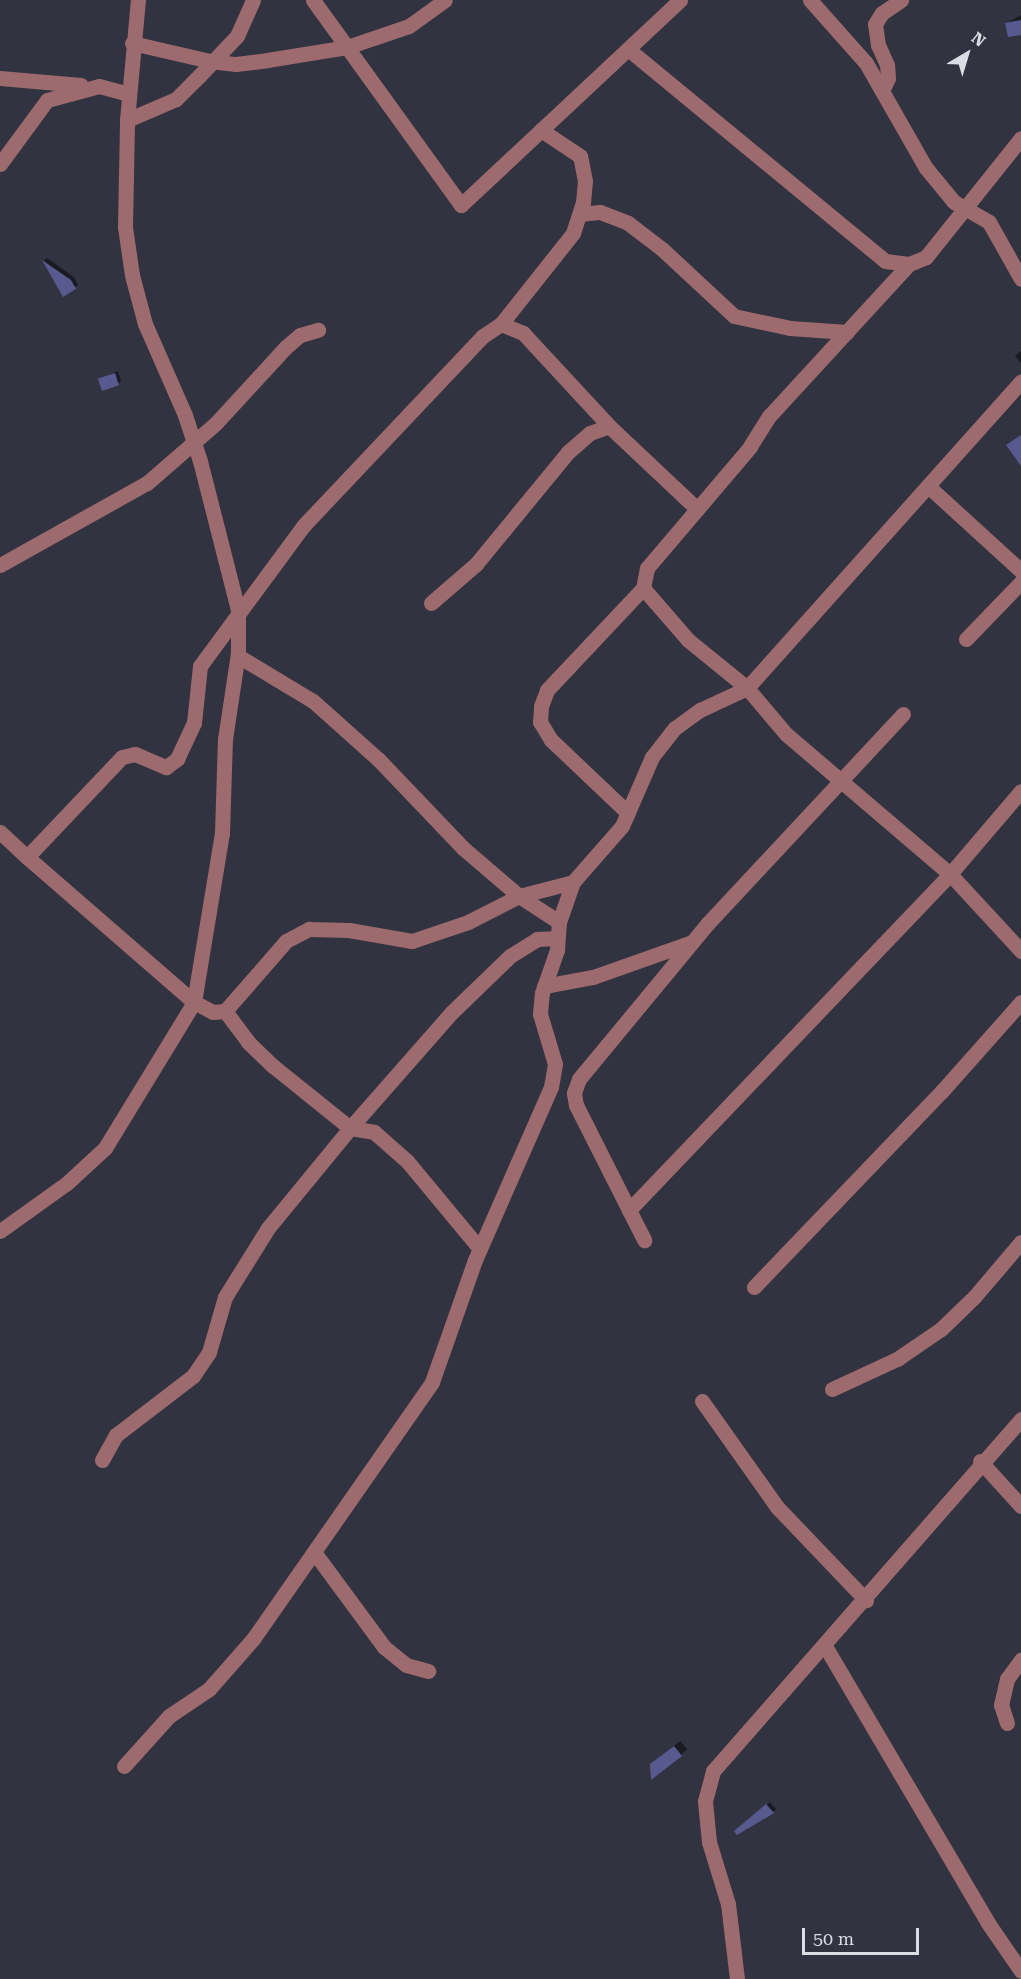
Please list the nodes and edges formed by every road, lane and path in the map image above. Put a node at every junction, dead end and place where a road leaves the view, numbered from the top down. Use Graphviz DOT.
graph roads {
  1 [pos="138,0"];
  2 [pos="253,0"];
  3 [pos="313,0"];
  4 [pos="445,0"];
  5 [pos="680,0"];
  6 [pos="810,0"];
  7 [pos="901,0"];
  8 [pos="132,43"];
  9 [pos="347,47"];
  10 [pos="628,48"];
  11 [pos="214,61"];
  12 [pos="0,78"];
  13 [pos="99,86"];
  14 [pos="882,91"];
  15 [pos="128,94"];
  16 [pos="127,120"];
  17 [pos="541,130"];
  18 [pos="1021,138"];
  19 [pos="0,164"];
  20 [pos="965,207"];
  21 [pos="580,214"];
  22 [pos="909,264"];
  23 [pos="1021,279"];
  24 [pos="501,324"];
  25 [pos="318,330"];
  26 [pos="847,332"];
  27 [pos="1021,382"];
  28 [pos="609,426"];
  29 [pos="193,443"];
  30 [pos="928,486"];
  31 [pos="697,509"];
  32 [pos="0,565"];
  33 [pos="1021,572"];
  34 [pos="1021,582"];
  35 [pos="643,588"];
  36 [pos="430,603"];
  37 [pos="238,614"];
  38 [pos="966,639"];
  39 [pos="238,656"];
  40 [pos="747,688"];
  41 [pos="903,714"];
  42 [pos="842,780"];
  43 [pos="1021,791"];
  44 [pos="627,813"];
  45 [pos="0,832"];
  46 [pos="27,857"];
  47 [pos="950,874"];
  48 [pos="573,882"];
  49 [pos="519,896"];
  50 [pos="559,922"];
  51 [pos="557,938"];
  52 [pos="692,942"];
  53 [pos="1021,951"];
  54 [pos="544,986"];
  55 [pos="194,1002"];
  56 [pos="1021,1002"];
  57 [pos="225,1011"];
  58 [pos="552,1087"];
  59 [pos="574,1093"];
  60 [pos="350,1128"];
  61 [pos="628,1210"];
  62 [pos="0,1231"];
  63 [pos="644,1240"];
  64 [pos="1021,1242"];
  65 [pos="480,1249"];
  66 [pos="754,1287"];
  67 [pos="832,1389"];
  68 [pos="702,1401"];
  69 [pos="1021,1419"];
  70 [pos="102,1460"];
  71 [pos="980,1461"];
  72 [pos="1021,1506"];
  73 [pos="314,1552"];
  74 [pos="866,1600"];
  75 [pos="825,1646"];
  76 [pos="1021,1660"];
  77 [pos="428,1671"];
  78 [pos="1007,1724"];
  79 [pos="124,1766"];
  80 [pos="1021,1971"];
  81 [pos="737,1979"];
  1 -- 8 [label="street"];
  2 -- 11 [label="street"];
  3 -- 9 [label="street"];
  4 -- 9 [label="street"];
  5 -- 10 [label="street"];
  6 -- 14 [label="street"];
  7 -- 14 [label="street"];
  8 -- 11 [label="street"];
  8 -- 15 [label="street"];
  9 -- 11 [label="street"];
  9 -- 17 [label="street"];
  10 -- 17 [label="street"];
  10 -- 22 [label="street"];
  11 -- 16 [label="street"];
  12 -- 13 [label="street"];
  13 -- 15 [label="street"];
  13 -- 19 [label="street"];
  14 -- 20 [label="street"];
  15 -- 16 [label="street"];
  16 -- 29 [label="street"];
  17 -- 21 [label="street"];
  18 -- 20 [label="street"];
  20 -- 22 [label="street"];
  20 -- 23 [label="street"];
  21 -- 24 [label="street"];
  21 -- 26 [label="street"];
  22 -- 26 [label="street"];
  24 -- 28 [label="street"];
  24 -- 37 [label="street"];
  25 -- 29 [label="street"];
  26 -- 31 [label="street"];
  27 -- 30 [label="street"];
  28 -- 31 [label="street"];
  28 -- 36 [label="street"];
  29 -- 32 [label="street"];
  29 -- 37 [label="street"];
  30 -- 33 [label="street"];
  30 -- 40 [label="street"];
  31 -- 35 [label="street"];
  34 -- 38 [label="street"];
  35 -- 40 [label="street"];
  35 -- 44 [label="street"];
  37 -- 39 [label="street"];
  37 -- 46 [label="street"];
  39 -- 49 [label="street"];
  39 -- 55 [label="street"];
  40 -- 42 [label="street"];
  40 -- 44 [label="street"];
  41 -- 42 [label="street"];
  42 -- 47 [label="street"];
  42 -- 52 [label="street"];
  43 -- 47 [label="street"];
  44 -- 48 [label="street"];
  45 -- 46 [label="street"];
  46 -- 55 [label="street"];
  47 -- 53 [label="street"];
  47 -- 61 [label="street"];
  48 -- 49 [label="street"];
  48 -- 50 [label="street"];
  49 -- 50 [label="street"];
  49 -- 57 [label="street"];
  50 -- 51 [label="street"];
  51 -- 54 [label="street"];
  51 -- 60 [label="street"];
  52 -- 54 [label="street"];
  52 -- 59 [label="street"];
  54 -- 58 [label="street"];
  55 -- 57 [label="street"];
  55 -- 62 [label="street"];
  56 -- 66 [label="street"];
  57 -- 60 [label="street"];
  58 -- 59 [label="street"];
  58 -- 65 [label="street"];
  59 -- 61 [label="street"];
  60 -- 65 [label="street"];
  60 -- 70 [label="street"];
  61 -- 63 [label="street"];
  64 -- 67 [label="street"];
  65 -- 73 [label="street"];
  68 -- 74 [label="street"];
  69 -- 71 [label="street"];
  71 -- 72 [label="street"];
  71 -- 74 [label="street"];
  73 -- 77 [label="street"];
  73 -- 79 [label="street"];
  74 -- 75 [label="street"];
  75 -- 80 [label="street"];
  75 -- 81 [label="street"];
  76 -- 78 [label="street"];
}
